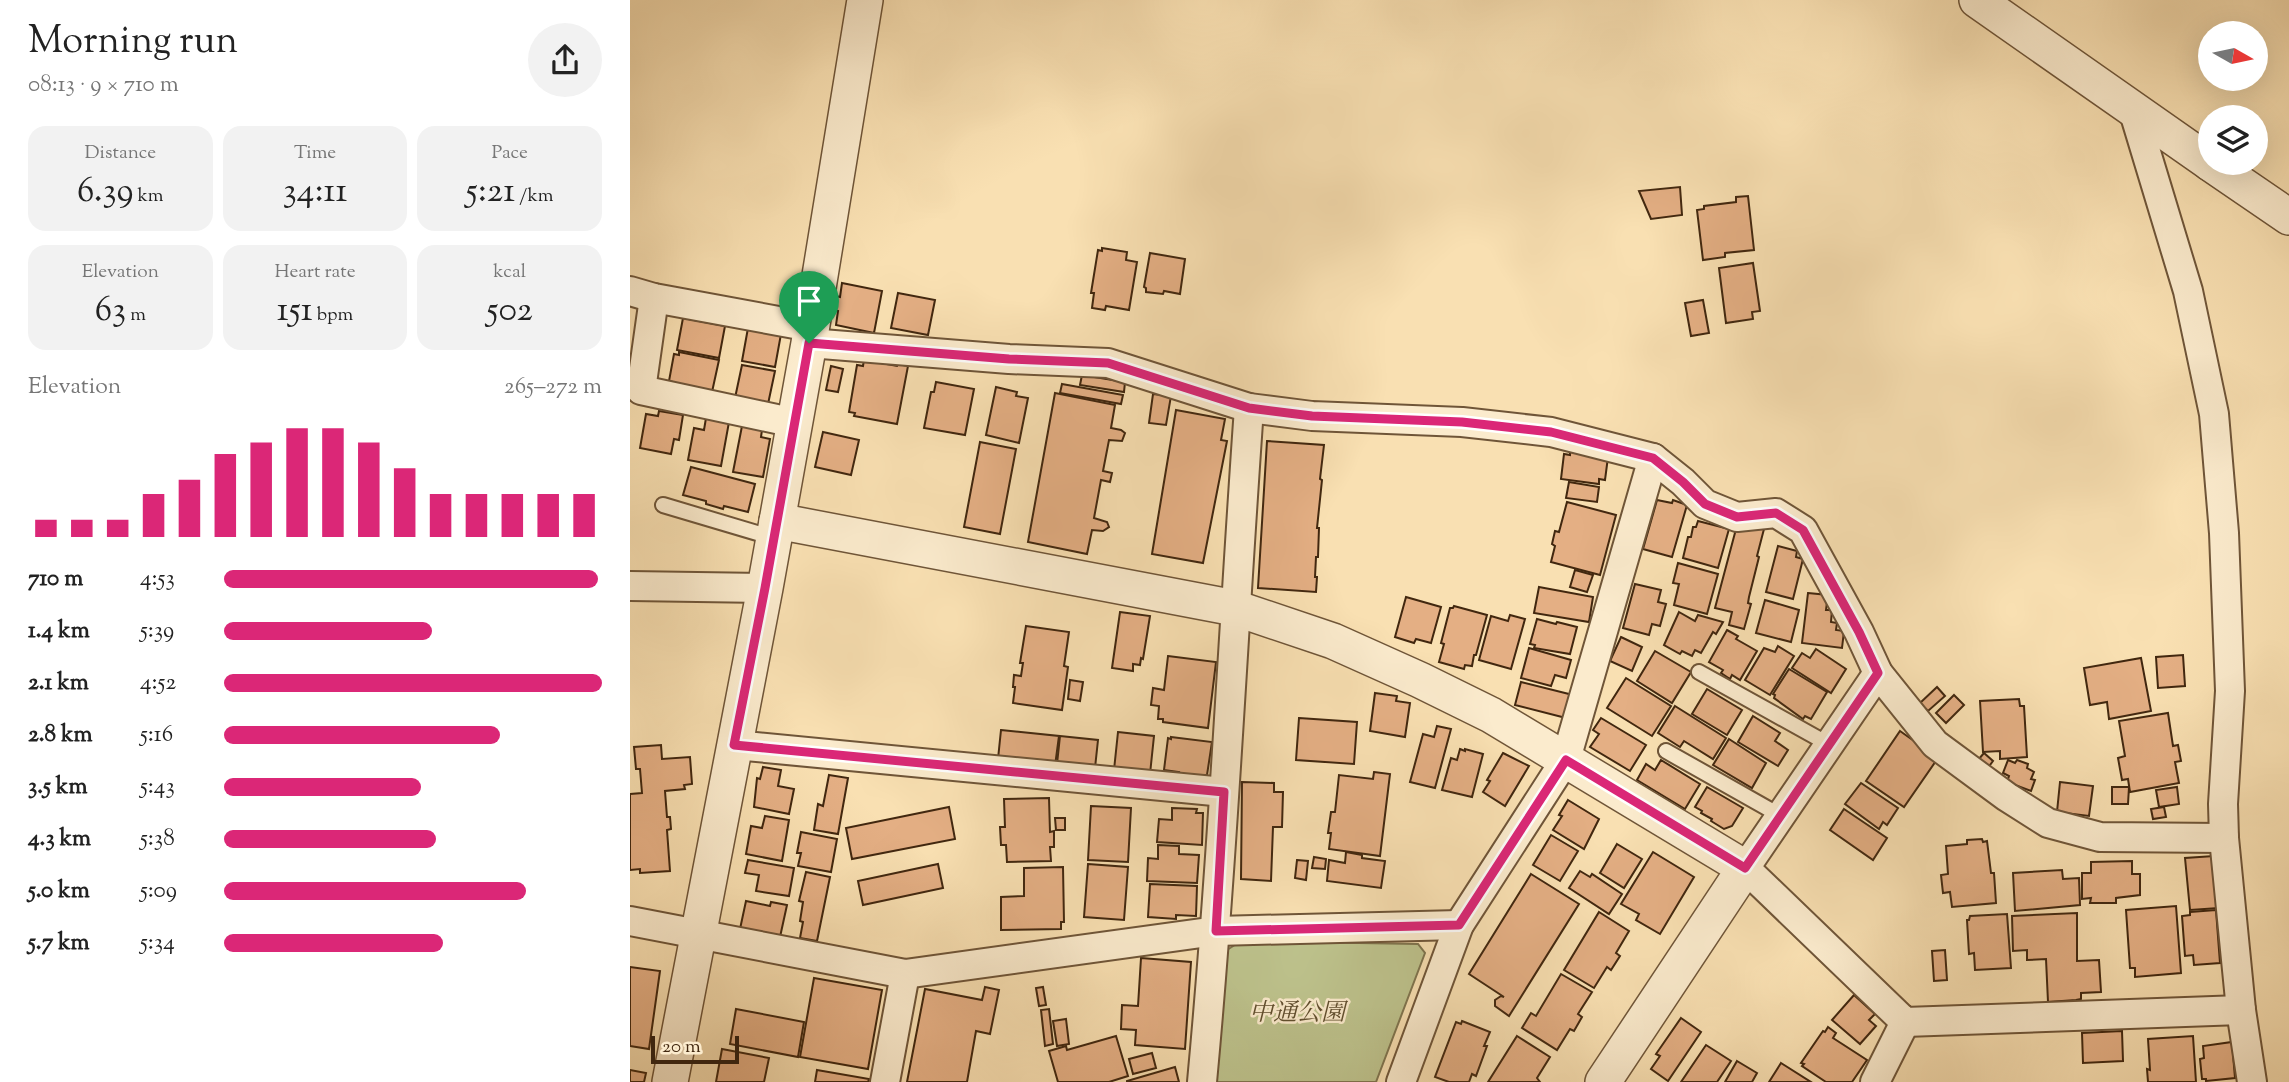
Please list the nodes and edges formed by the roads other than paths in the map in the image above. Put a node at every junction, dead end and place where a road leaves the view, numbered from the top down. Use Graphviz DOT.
graph roads {
  1 [pos="865,0"];
  2 [pos="1977,0"];
  3 [pos="2133,109"];
  4 [pos="2198,155"];
  5 [pos="2228,175"];
  6 [pos="2289,217"];
  7 [pos="642,295"];
  8 [pos="810,335"];
  9 [pos="1249,408"];
  10 [pos="795,423"];
  11 [pos="1653,458"];
  12 [pos="663,505"];
  13 [pos="775,529"];
  14 [pos="630,586"];
  15 [pos="765,588"];
  16 [pos="1235,608"];
  17 [pos="1699,672"];
  18 [pos="1878,673"];
  19 [pos="734,745"];
  20 [pos="1829,745"];
  21 [pos="1666,751"];
  22 [pos="1566,760"];
  23 [pos="1224,792"];
  24 [pos="1781,816"];
  25 [pos="2224,838"];
  26 [pos="1745,868"];
  27 [pos="630,921"];
  28 [pos="1459,925"];
  29 [pos="1216,931"];
  30 [pos="699,935"];
  31 [pos="905,974"];
  32 [pos="2241,1010"];
  33 [pos="1905,1022"];
  34 [pos="670,1082"];
  35 [pos="886,1082"];
  36 [pos="1202,1082"];
  37 [pos="1401,1082"];
  38 [pos="1604,1082"];
  39 [pos="1875,1082"];
  40 [pos="2252,1082"];
  1 -- 8 [label="street"];
  2 -- 3 [label="street"];
  3 -- 4 [label="street"];
  3 -- 25 [label="street"];
  5 -- 6 [label="street"];
  7 -- 8 [label="street"];
  7 -- 10 [label="street"];
  8 -- 9 [label="street"];
  8 -- 10 [label="street"];
  9 -- 11 [label="street"];
  9 -- 16 [label="street"];
  10 -- 13 [label="street"];
  11 -- 18 [label="street"];
  11 -- 22 [label="street"];
  12 -- 13 [label="lane"];
  13 -- 15 [label="street"];
  13 -- 16 [label="street"];
  14 -- 15 [label="street"];
  15 -- 19 [label="street"];
  16 -- 22 [label="street"];
  16 -- 23 [label="street"];
  17 -- 20 [label="lane"];
  18 -- 20 [label="street"];
  18 -- 25 [label="street"];
  19 -- 23 [label="street"];
  19 -- 30 [label="street"];
  20 -- 24 [label="street"];
  21 -- 24 [label="lane"];
  22 -- 26 [label="street"];
  22 -- 28 [label="street"];
  23 -- 29 [label="street"];
  24 -- 26 [label="street"];
  25 -- 32 [label="street"];
  26 -- 33 [label="street"];
  26 -- 38 [label="street"];
  27 -- 30 [label="street"];
  28 -- 29 [label="street"];
  28 -- 37 [label="street"];
  29 -- 31 [label="street"];
  29 -- 36 [label="street"];
  30 -- 31 [label="street"];
  30 -- 34 [label="street"];
  31 -- 35 [label="street"];
  32 -- 33 [label="street"];
  32 -- 40 [label="street"];
  33 -- 39 [label="street"];
}
